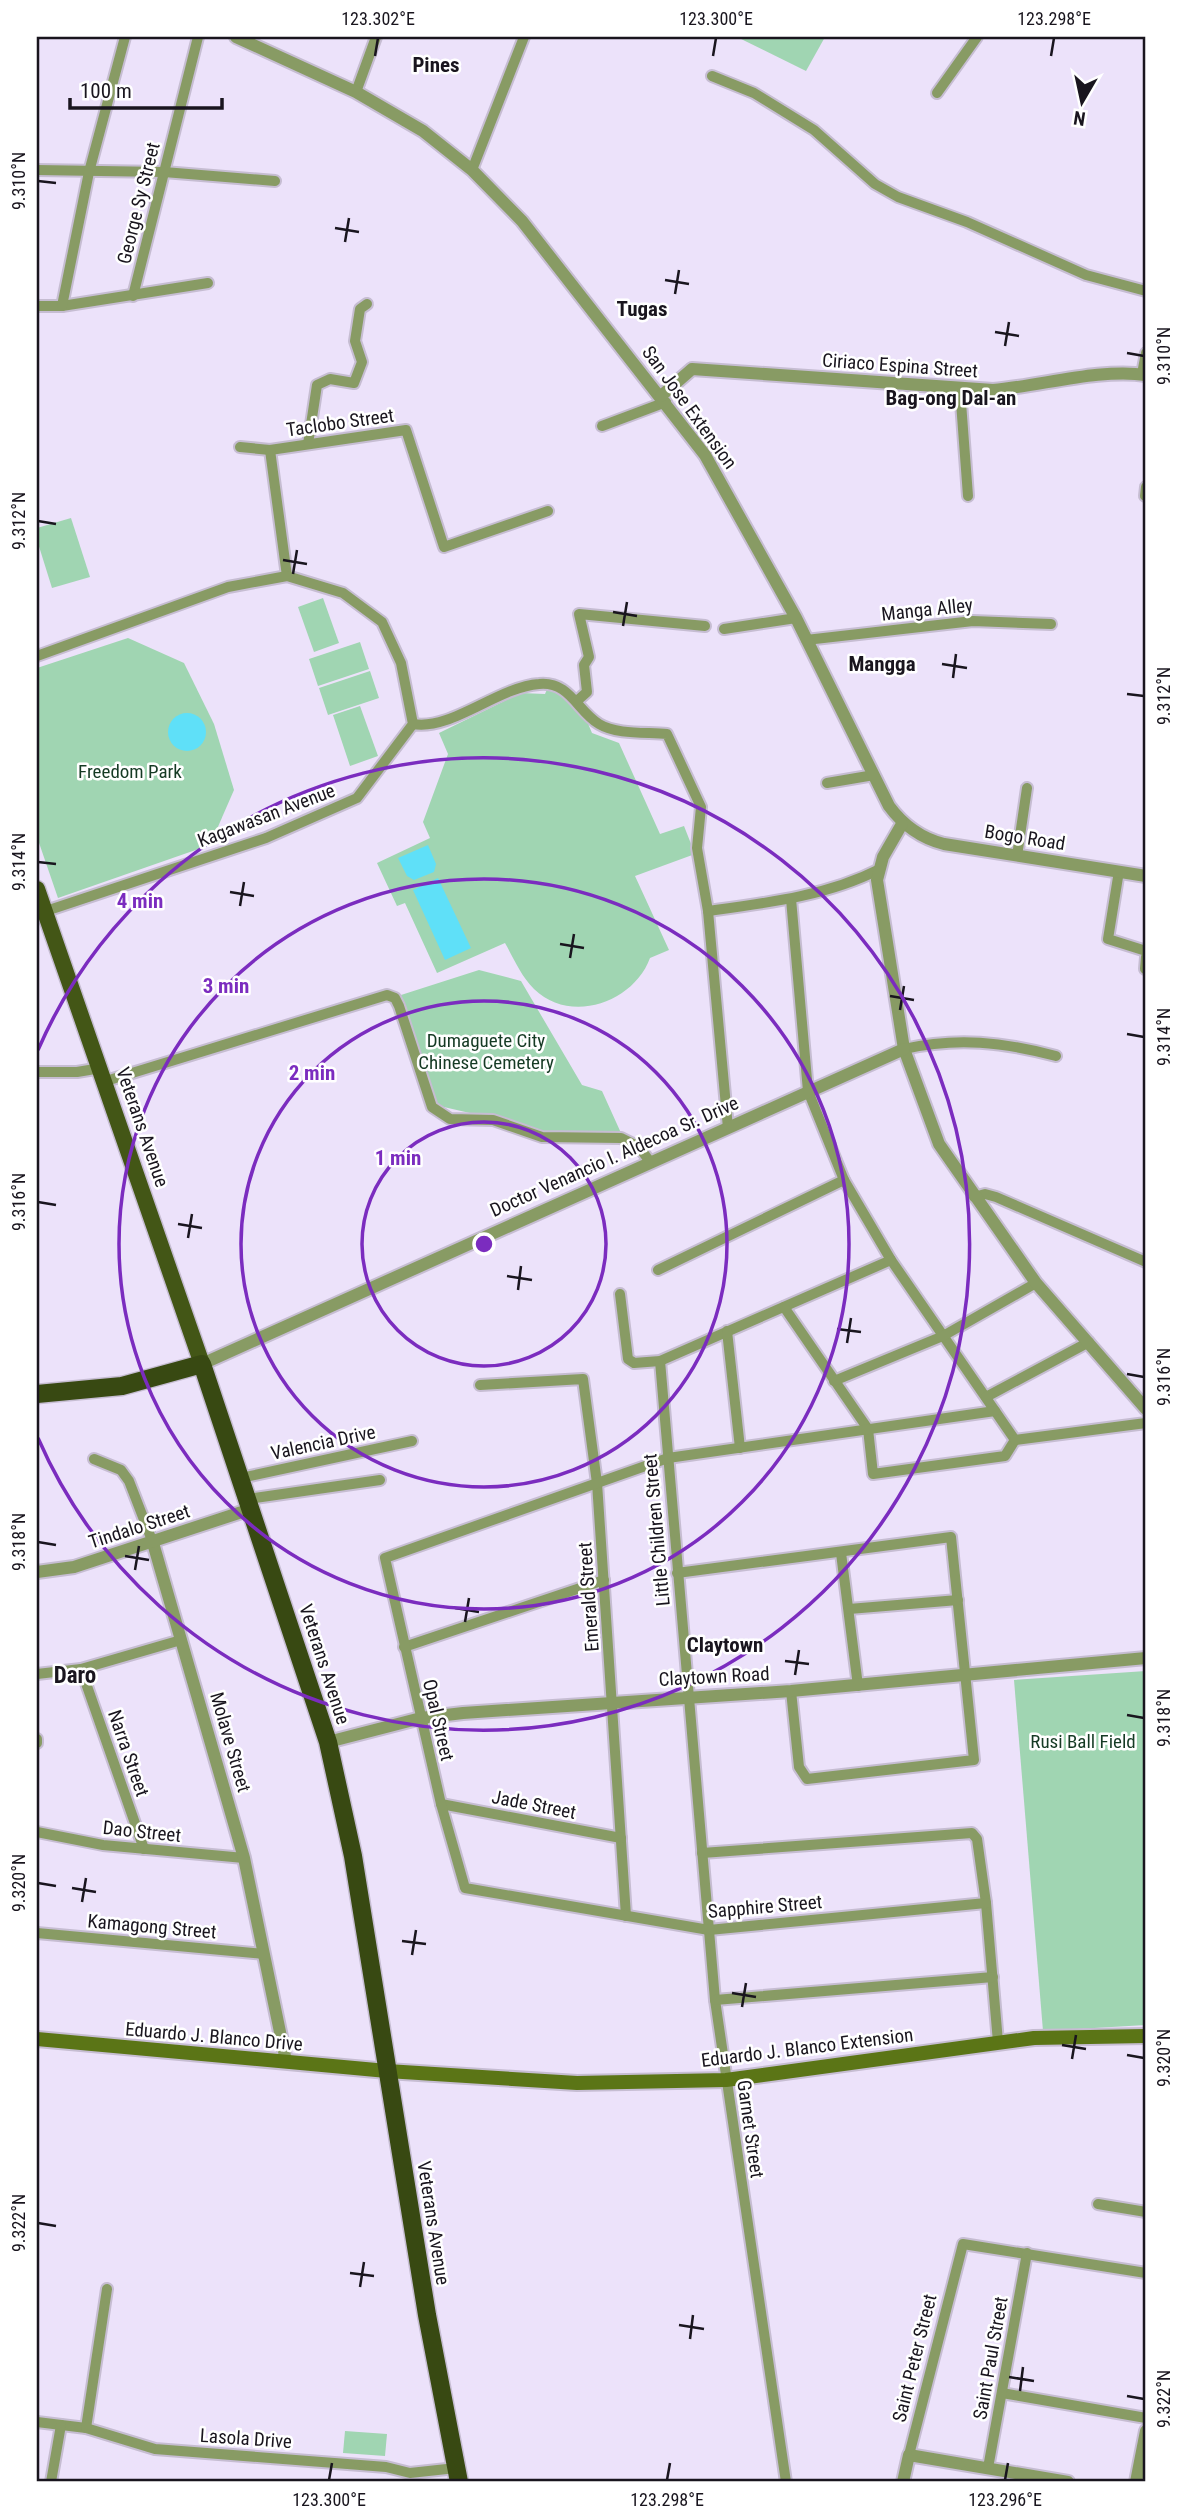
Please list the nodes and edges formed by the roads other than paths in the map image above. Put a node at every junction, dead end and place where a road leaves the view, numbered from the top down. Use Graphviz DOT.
graph roads {
  1 [pos="125,37"];
  2 [pos="198,37"];
  3 [pos="236,37"];
  4 [pos="376,37"];
  5 [pos="524,37"];
  6 [pos="977,37"];
  7 [pos="712,76"];
  8 [pos="356,92"];
  9 [pos="937,93"];
  10 [pos="37,170"];
  11 [pos="472,170"];
  12 [pos="89,172"];
  13 [pos="164,173"];
  14 [pos="275,181"];
  15 [pos="208,284"];
  16 [pos="1146,291"];
  17 [pos="133,296"];
  18 [pos="368,304"];
  19 [pos="37,306"];
  20 [pos="62,306"];
  21 [pos="1146,353"];
  22 [pos="1144,375"];
  23 [pos="960,389"];
  24 [pos="663,399"];
  25 [pos="602,426"];
  26 [pos="308,444"];
  27 [pos="240,447"];
  28 [pos="270,450"];
  29 [pos="968,496"];
  30 [pos="548,511"];
  31 [pos="288,576"];
  32 [pos="796,618"];
  33 [pos="1051,624"];
  34 [pos="705,626"];
  35 [pos="724,629"];
  36 [pos="806,640"];
  37 [pos="37,656"];
  38 [pos="578,700"];
  39 [pos="413,724"];
  40 [pos="874,775"];
  41 [pos="827,783"];
  42 [pos="1027,788"];
  43 [pos="902,824"];
  44 [pos="1017,856"];
  45 [pos="880,869"];
  46 [pos="1119,871"];
  47 [pos="1146,876"];
  48 [pos="37,889"];
  49 [pos="791,899"];
  50 [pos="708,911"];
  51 [pos="41,913"];
  52 [pos="1146,951"];
  53 [pos="904,1049"];
  54 [pos="1056,1056"];
  55 [pos="37,1072"];
  56 [pos="103,1074"];
  57 [pos="808,1091"];
  58 [pos="728,1128"];
  59 [pos="651,1163"];
  60 [pos="845,1180"];
  61 [pos="974,1197"];
  62 [pos="891,1260"];
  63 [pos="1146,1262"];
  64 [pos="658,1270"];
  65 [pos="1036,1283"];
  66 [pos="620,1294"];
  67 [pos="784,1307"];
  68 [pos="727,1332"];
  69 [pos="943,1336"];
  70 [pos="1089,1342"];
  71 [pos="660,1361"];
  72 [pos="202,1364"];
  73 [pos="834,1381"];
  74 [pos="480,1385"];
  75 [pos="37,1394"];
  76 [pos="986,1397"];
  77 [pos="1146,1409"];
  78 [pos="995,1411"];
  79 [pos="1146,1423"];
  80 [pos="868,1429"];
  81 [pos="1015,1440"];
  82 [pos="412,1441"];
  83 [pos="740,1448"];
  84 [pos="668,1458"];
  85 [pos="94,1459"];
  86 [pos="240,1478"];
  87 [pos="380,1480"];
  88 [pos="597,1483"];
  89 [pos="249,1504"];
  90 [pos="153,1543"];
  91 [pos="842,1553"];
  92 [pos="37,1572"];
  93 [pos="677,1573"];
  94 [pos="604,1580"];
  95 [pos="958,1600"];
  96 [pos="849,1609"];
  97 [pos="181,1640"];
  98 [pos="404,1647"];
  99 [pos="1146,1658"];
  100 [pos="81,1669"];
  101 [pos="37,1674"];
  102 [pos="966,1676"];
  103 [pos="858,1686"];
  104 [pos="791,1691"];
  105 [pos="688,1697"];
  106 [pos="613,1701"];
  107 [pos="421,1718"];
  108 [pos="328,1742"];
  109 [pos="441,1804"];
  110 [pos="37,1832"];
  111 [pos="621,1838"];
  112 [pos="144,1849"];
  113 [pos="702,1853"];
  114 [pos="244,1858"];
  115 [pos="465,1888"];
  116 [pos="986,1903"];
  117 [pos="626,1916"];
  118 [pos="709,1930"];
  119 [pos="37,1933"];
  120 [pos="264,1954"];
  121 [pos="993,1977"];
  122 [pos="715,2000"];
  123 [pos="1146,2036"];
  124 [pos="37,2039"];
  125 [pos="998,2042"];
  126 [pos="286,2061"];
  127 [pos="387,2071"];
  128 [pos="726,2080"];
  129 [pos="1098,2204"];
  130 [pos="1146,2212"];
  131 [pos="1027,2253"];
  132 [pos="1146,2273"];
  133 [pos="107,2289"];
  134 [pos="1002,2393"];
  135 [pos="1146,2418"];
  136 [pos="37,2422"];
  137 [pos="61,2425"];
  138 [pos="86,2428"];
  139 [pos="1146,2431"];
  140 [pos="909,2455"];
  141 [pos="988,2468"];
  142 [pos="457,2475"];
  143 [pos="51,2482"];
  144 [pos="786,2482"];
  145 [pos="903,2482"];
  146 [pos="1068,2482"];
  147 [pos="1136,2482"];
  1 -- 12 [label="street"];
  2 -- 13 [label="street, George Sy Street"];
  3 -- 8 [label="street, San Jose Extension"];
  4 -- 8 [label="street"];
  5 -- 11 [label="street"];
  6 -- 9 [label="street"];
  7 -- 16 [label="street"];
  8 -- 11 [label="street, San Jose Extension"];
  10 -- 12 [label="street"];
  11 -- 24 [label="street, San Jose Extension"];
  12 -- 13 [label="street"];
  12 -- 20 [label="street"];
  13 -- 14 [label="street"];
  13 -- 17 [label="street, George Sy Street"];
  15 -- 17 [label="street"];
  17 -- 20 [label="street"];
  18 -- 26 [label="street"];
  19 -- 20 [label="street"];
  21 -- 22 [label="street"];
  22 -- 23 [label="street, Ciriaco Espina Street"];
  23 -- 24 [label="street, Ciriaco Espina Street"];
  23 -- 29 [label="street"];
  24 -- 25 [label="street"];
  24 -- 32 [label="street, San Jose Extension"];
  26 -- 28 [label="street, Taclobo Street"];
  26 -- 30 [label="street, Taclobo Street"];
  27 -- 28 [label="street, Taclobo Street"];
  28 -- 31 [label="street"];
  31 -- 37 [label="street"];
  31 -- 39 [label="street"];
  32 -- 35 [label="street"];
  32 -- 36 [label="street, San Jose Extension"];
  33 -- 36 [label="street, Manga Alley"];
  34 -- 38 [label="street"];
  36 -- 40 [label="street, San Jose Extension"];
  38 -- 39 [label="street"];
  38 -- 50 [label="street"];
  39 -- 51 [label="street, Kagawasan Avenue"];
  40 -- 41 [label="street"];
  40 -- 43 [label="street, San Jose Extension"];
  42 -- 44 [label="street"];
  43 -- 44 [label="street, Bogo Road"];
  43 -- 45 [label="street"];
  44 -- 46 [label="street, Bogo Road"];
  45 -- 49 [label="street"];
  45 -- 53 [label="street"];
  46 -- 47 [label="street, Bogo Road"];
  46 -- 52 [label="street"];
  48 -- 51 [label="main road, Veterans Avenue"];
  49 -- 50 [label="street"];
  49 -- 57 [label="street"];
  50 -- 58 [label="street"];
  51 -- 56 [label="main road, Veterans Avenue"];
  53 -- 54 [label="street, Doctor Venancio I. Aldecoa Sr. Drive"];
  53 -- 57 [label="street, Doctor Venancio I. Aldecoa Sr. Drive"];
  53 -- 61 [label="street"];
  55 -- 56 [label="street"];
  56 -- 59 [label="street"];
  56 -- 72 [label="main road, Veterans Avenue"];
  57 -- 58 [label="street, Doctor Venancio I. Aldecoa Sr. Drive"];
  57 -- 60 [label="street"];
  58 -- 59 [label="street, Doctor Venancio I. Aldecoa Sr. Drive"];
  59 -- 72 [label="street, Doctor Venancio I. Aldecoa Sr. Drive"];
  60 -- 62 [label="street"];
  60 -- 64 [label="street"];
  61 -- 63 [label="street"];
  61 -- 65 [label="street"];
  62 -- 67 [label="street"];
  62 -- 69 [label="street"];
  65 -- 69 [label="street"];
  65 -- 70 [label="street"];
  66 -- 71 [label="street"];
  67 -- 68 [label="street"];
  67 -- 73 [label="street"];
  68 -- 71 [label="street"];
  68 -- 83 [label="street"];
  69 -- 73 [label="street"];
  69 -- 76 [label="street"];
  70 -- 76 [label="street"];
  70 -- 77 [label="street"];
  71 -- 84 [label="street, Little Children Street"];
  72 -- 75 [label="highway, Doctor Venancio I. Aldecoa Sr. Drive"];
  72 -- 86 [label="highway, Veterans Avenue"];
  73 -- 80 [label="street"];
  74 -- 88 [label="street, Emerald Street"];
  76 -- 78 [label="street"];
  78 -- 80 [label="street"];
  78 -- 81 [label="street"];
  79 -- 81 [label="street"];
  80 -- 81 [label="street"];
  80 -- 83 [label="street"];
  82 -- 86 [label="street, Valencia Drive"];
  83 -- 84 [label="street"];
  84 -- 88 [label="street"];
  84 -- 93 [label="street, Little Children Street"];
  85 -- 90 [label="street, Molave Street"];
  86 -- 89 [label="highway, Veterans Avenue"];
  87 -- 89 [label="street"];
  88 -- 94 [label="street, Emerald Street"];
  88 -- 98 [label="street, Opal Street"];
  89 -- 90 [label="street, Tindalo Street"];
  89 -- 108 [label="highway, Veterans Avenue"];
  90 -- 92 [label="street, Tindalo Street"];
  90 -- 97 [label="street, Molave Street"];
  91 -- 93 [label="street"];
  91 -- 95 [label="street"];
  91 -- 96 [label="street"];
  93 -- 105 [label="street, Little Children Street"];
  94 -- 98 [label="street"];
  94 -- 106 [label="street, Emerald Street"];
  95 -- 96 [label="street"];
  95 -- 102 [label="street"];
  96 -- 103 [label="street"];
  97 -- 100 [label="street"];
  97 -- 114 [label="street, Molave Street"];
  98 -- 107 [label="street, Opal Street"];
  99 -- 102 [label="street, Claytown Road"];
  100 -- 101 [label="street"];
  100 -- 112 [label="street, Narra Street"];
  102 -- 103 [label="street, Claytown Road"];
  102 -- 104 [label="street"];
  103 -- 104 [label="street, Claytown Road"];
  104 -- 105 [label="street, Claytown Road"];
  105 -- 106 [label="street, Claytown Road"];
  105 -- 113 [label="street, Garnet Street"];
  106 -- 107 [label="street, Claytown Road"];
  106 -- 111 [label="street, Emerald Street"];
  107 -- 108 [label="street, Claytown Road"];
  107 -- 109 [label="street, Opal Street"];
  108 -- 127 [label="highway, Veterans Avenue"];
  109 -- 111 [label="street, Jade Street"];
  109 -- 115 [label="street, Opal Street"];
  110 -- 112 [label="street, Dao Street"];
  111 -- 117 [label="street, Emerald Street"];
  112 -- 114 [label="street, Dao Street"];
  113 -- 116 [label="street"];
  113 -- 118 [label="street, Garnet Street"];
  114 -- 120 [label="street, Molave Street"];
  115 -- 117 [label="street, Sapphire Street"];
  116 -- 118 [label="street, Sapphire Street"];
  116 -- 121 [label="street"];
  117 -- 118 [label="street, Sapphire Street"];
  118 -- 122 [label="street, Garnet Street"];
  119 -- 120 [label="street, Kamagong Street"];
  120 -- 126 [label="street, Molave Street"];
  121 -- 122 [label="street"];
  121 -- 125 [label="street"];
  122 -- 128 [label="street, Garnet Street"];
  123 -- 125 [label="main road, Eduardo J. Blanco Extension"];
  124 -- 126 [label="main road, Eduardo J. Blanco Drive"];
  125 -- 128 [label="main road, Eduardo J. Blanco Extension"];
  126 -- 127 [label="main road, Eduardo J. Blanco Drive"];
  127 -- 128 [label="main road, Eduardo J. Blanco Extension"];
  127 -- 142 [label="highway, Veterans Avenue"];
  128 -- 144 [label="street, Garnet Street"];
  129 -- 130 [label="street"];
  131 -- 132 [label="street"];
  131 -- 134 [label="street, Saint Paul Street"];
  131 -- 140 [label="street, Saint Peter Street"];
  133 -- 138 [label="street"];
  134 -- 135 [label="street"];
  134 -- 141 [label="street, Saint Paul Street"];
  136 -- 137 [label="street, Lasola Drive"];
  137 -- 138 [label="street, Lasola Drive"];
  137 -- 143 [label="street"];
  138 -- 142 [label="street, Lasola Drive"];
  139 -- 147 [label="street"];
  140 -- 141 [label="street"];
  140 -- 145 [label="street, Saint Peter Street"];
  141 -- 146 [label="street"];
}
